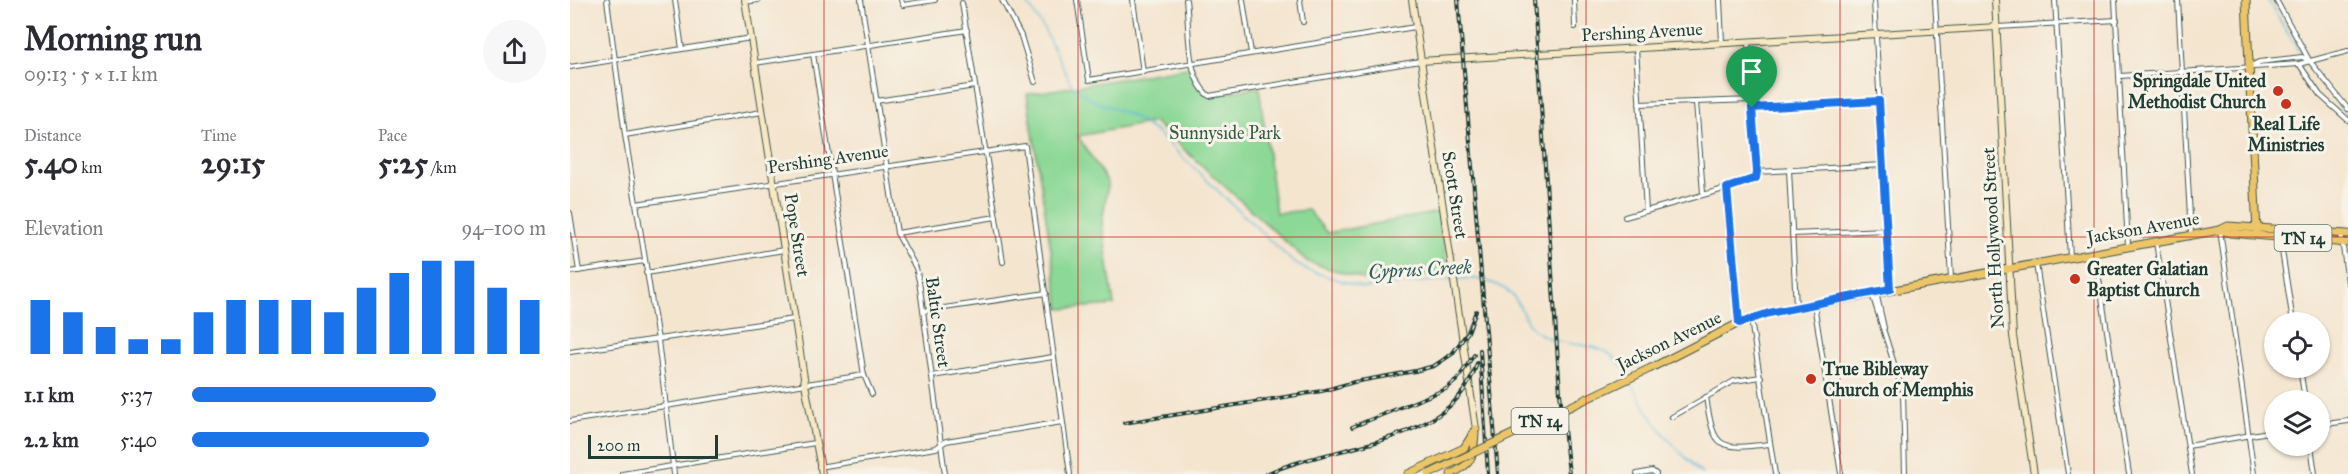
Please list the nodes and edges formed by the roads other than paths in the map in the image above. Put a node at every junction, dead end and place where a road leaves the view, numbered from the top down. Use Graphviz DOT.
graph roads {
  1 [pos="607,0"];
  2 [pos="675,0"];
  3 [pos="758,0"];
  4 [pos="861,0"];
  5 [pos="901,0"];
  6 [pos="935,0"];
  7 [pos="1002,0"];
  8 [pos="1077,0"];
  9 [pos="1133,0"];
  10 [pos="1186,0"];
  11 [pos="1243,0"];
  12 [pos="1300,0"];
  13 [pos="1412,0"];
  14 [pos="1574,0"];
  15 [pos="1720,0"];
  16 [pos="1874,0"];
  17 [pos="1935,0"];
  18 [pos="1995,0"];
  19 [pos="2055,0"];
  20 [pos="2115,0"];
  21 [pos="2178,0"];
  22 [pos="2246,0"];
  23 [pos="2276,0"];
  24 [pos="745,1"];
  25 [pos="962,3"];
  26 [pos="2117,20"];
  27 [pos="1303,22"];
  28 [pos="2056,23"];
  29 [pos="1415,27"];
  30 [pos="1575,27"];
  31 [pos="1997,27"];
  32 [pos="967,30"];
  33 [pos="1936,31"];
  34 [pos="1876,35"];
  35 [pos="751,38"];
  36 [pos="1748,42"];
  37 [pos="1722,43"];
  38 [pos="867,45"];
  39 [pos="1636,48"];
  40 [pos="682,49"];
  41 [pos="2348,51"];
  42 [pos="1251,53"];
  43 [pos="813,54"];
  44 [pos="616,60"];
  45 [pos="1420,61"];
  46 [pos="2304,61"];
  47 [pos="755,63"];
  48 [pos="1191,63"];
  49 [pos="570,67"];
  50 [pos="2249,67"];
  51 [pos="1143,72"];
  52 [pos="2182,72"];
  53 [pos="2120,76"];
  54 [pos="1035,82"];
  55 [pos="975,86"];
  56 [pos="1752,100"];
  57 [pos="876,101"];
  58 [pos="1879,101"];
  59 [pos="1696,102"];
  60 [pos="1639,104"];
  61 [pos="1752,108"];
  62 [pos="2348,108"];
  63 [pos="762,112"];
  64 [pos="2348,120"];
  65 [pos="625,135"];
  66 [pos="986,151"];
  67 [pos="1883,165"];
  68 [pos="887,167"];
  69 [pos="1789,170"];
  70 [pos="1757,172"];
  71 [pos="832,175"];
  72 [pos="773,182"];
  73 [pos="1727,188"];
  74 [pos="1703,193"];
  75 [pos="636,204"];
  76 [pos="1646,211"];
  77 [pos="2256,211"];
  78 [pos="570,213"];
  79 [pos="996,217"];
  80 [pos="1625,217"];
  81 [pos="2244,226"];
  82 [pos="1886,230"];
  83 [pos="2220,230"];
  84 [pos="2257,230"];
  85 [pos="2279,232"];
  86 [pos="897,233"];
  87 [pos="1792,234"];
  88 [pos="2345,234"];
  89 [pos="2191,235"];
  90 [pos="2156,241"];
  91 [pos="2345,243"];
  92 [pos="2128,246"];
  93 [pos="784,250"];
  94 [pos="2095,252"];
  95 [pos="2070,256"];
  96 [pos="645,261"];
  97 [pos="1003,262"];
  98 [pos="2036,262"];
  99 [pos="2010,267"];
  100 [pos="579,271"];
  101 [pos="570,273"];
  102 [pos="646,273"];
  103 [pos="1951,278"];
  104 [pos="2348,282"];
  105 [pos="1890,289"];
  106 [pos="1046,292"];
  107 [pos="1874,292"];
  108 [pos="1814,304"];
  109 [pos="1796,307"];
  110 [pos="924,311"];
  111 [pos="2291,312"];
  112 [pos="795,319"];
  113 [pos="1751,319"];
  114 [pos="1739,323"];
  115 [pos="658,340"];
  116 [pos="570,352"];
  117 [pos="1053,357"];
  118 [pos="864,375"];
  119 [pos="932,376"];
  120 [pos="1761,377"];
  121 [pos="805,384"];
  122 [pos="872,394"];
  123 [pos="1706,397"];
  124 [pos="664,408"];
  125 [pos="1672,417"];
  126 [pos="570,421"];
  127 [pos="1062,422"];
  128 [pos="2348,422"];
  129 [pos="2330,424"];
  130 [pos="1476,429"];
  131 [pos="2264,433"];
  132 [pos="2249,435"];
  133 [pos="815,443"];
  134 [pos="941,444"];
  135 [pos="1770,444"];
  136 [pos="2188,446"];
  137 [pos="2312,456"];
  138 [pos="673,467"];
  139 [pos="821,471"];
  140 [pos="1654,473"];
  141 [pos="622,474"];
  142 [pos="674,474"];
  143 [pos="945,474"];
  144 [pos="1070,474"];
  145 [pos="1408,474"];
  146 [pos="1429,474"];
  147 [pos="1451,474"];
  148 [pos="1637,474"];
  149 [pos="1775,474"];
  150 [pos="1841,474"];
  151 [pos="1905,474"];
  152 [pos="2034,474"];
  153 [pos="2068,474"];
  154 [pos="2129,474"];
  155 [pos="2192,474"];
  156 [pos="2254,474"];
  157 [pos="2315,474"];
  1 -- 44 [label="street"];
  2 -- 40 [label="street"];
  3 -- 24 [label="street"];
  4 -- 38 [label="street, Baltic Street"];
  5 -- 6 [label="street"];
  7 -- 54 [label="street"];
  8 -- 51 [label="street"];
  9 -- 51 [label="street"];
  10 -- 48 [label="street"];
  11 -- 42 [label="street"];
  12 -- 27 [label="street"];
  13 -- 29 [label="street, Scott Street"];
  14 -- 30 [label="street"];
  15 -- 37 [label="street"];
  16 -- 34 [label="street"];
  17 -- 33 [label="street"];
  18 -- 31 [label="street, North Hollywood Street"];
  19 -- 28 [label="street"];
  20 -- 26 [label="street"];
  21 -- 52 [label="street"];
  22 -- 50 [label="main road"];
  23 -- 46 [label="street"];
  24 -- 35 [label="street, Pope Street"];
  25 -- 32 [label="street"];
  26 -- 28 [label="street, Pershing Avenue"];
  26 -- 53 [label="street"];
  28 -- 31 [label="street, Pershing Avenue"];
  28 -- 95 [label="street"];
  29 -- 42 [label="street"];
  29 -- 45 [label="street, Scott Street"];
  31 -- 33 [label="street, Pershing Avenue"];
  31 -- 99 [label="street, North Hollywood Street"];
  32 -- 38 [label="street"];
  32 -- 55 [label="street"];
  33 -- 34 [label="street, Pershing Avenue"];
  33 -- 103 [label="street"];
  34 -- 36 [label="street, Pershing Avenue"];
  34 -- 58 [label="street"];
  35 -- 40 [label="street"];
  35 -- 47 [label="street, Pope Street"];
  36 -- 37 [label="street, Pershing Avenue"];
  36 -- 56 [label="street"];
  37 -- 39 [label="street, Pershing Avenue"];
  38 -- 43 [label="street"];
  38 -- 57 [label="street, Baltic Street"];
  39 -- 45 [label="street, Pershing Avenue"];
  39 -- 60 [label="street"];
  40 -- 44 [label="street"];
  41 -- 46 [label="street"];
  42 -- 48 [label="street"];
  43 -- 47 [label="street"];
  43 -- 71 [label="street"];
  44 -- 49 [label="street"];
  44 -- 65 [label="street"];
  45 -- 48 [label="street, Pershing Avenue"];
  45 -- 130 [label="street, Scott Street"];
  46 -- 50 [label="street"];
  46 -- 62 [label="street"];
  46 -- 64 [label="street"];
  47 -- 63 [label="street, Pope Street"];
  48 -- 51 [label="street"];
  50 -- 52 [label="street"];
  50 -- 77 [label="main road"];
  52 -- 53 [label="street"];
  52 -- 89 [label="street"];
  53 -- 92 [label="street"];
  55 -- 57 [label="street"];
  55 -- 66 [label="street"];
  56 -- 59 [label="street"];
  56 -- 61 [label="street"];
  57 -- 68 [label="street, Baltic Street"];
  58 -- 61 [label="street"];
  58 -- 67 [label="street"];
  59 -- 60 [label="street"];
  59 -- 74 [label="street"];
  60 -- 76 [label="street"];
  61 -- 70 [label="street"];
  63 -- 65 [label="street"];
  63 -- 72 [label="street, Pope Street"];
  65 -- 75 [label="street"];
  66 -- 68 [label="street, Pershing Avenue"];
  66 -- 79 [label="street"];
  66 -- 106 [label="street, Pershing Avenue"];
  67 -- 69 [label="street"];
  67 -- 82 [label="street"];
  68 -- 71 [label="street, Pershing Avenue"];
  68 -- 86 [label="street, Baltic Street"];
  69 -- 70 [label="street"];
  69 -- 87 [label="street"];
  70 -- 73 [label="street"];
  71 -- 72 [label="street, Pershing Avenue"];
  71 -- 118 [label="street"];
  72 -- 75 [label="street, Pershing Avenue"];
  72 -- 93 [label="street, Pope Street"];
  73 -- 74 [label="street"];
  73 -- 114 [label="street"];
  74 -- 76 [label="street"];
  75 -- 96 [label="street"];
  76 -- 80 [label="street"];
  77 -- 81 [label="main road"];
  77 -- 84 [label="main road"];
  78 -- 100 [label="street"];
  79 -- 86 [label="street"];
  79 -- 97 [label="street"];
  81 -- 83 [label="main road, Jackson Avenue / TN 14"];
  81 -- 84 [label="main road, Jackson Avenue / TN 14"];
  82 -- 87 [label="street"];
  82 -- 105 [label="street"];
  83 -- 84 [label="main road, Jackson Avenue / TN 14"];
  83 -- 89 [label="main road, Jackson Avenue / TN 14"];
  83 -- 132 [label="street"];
  84 -- 85 [label="main road, Jackson Avenue / TN 14"];
  85 -- 88 [label="main road, Jackson Avenue / TN 14"];
  85 -- 91 [label="main road, Jackson Avenue / TN 14"];
  85 -- 111 [label="street"];
  86 -- 110 [label="street, Baltic Street"];
  87 -- 109 [label="street"];
  88 -- 91 [label="street"];
  89 -- 90 [label="main road, Jackson Avenue / TN 14"];
  90 -- 92 [label="main road, Jackson Avenue / TN 14"];
  90 -- 136 [label="street"];
  91 -- 104 [label="street"];
  92 -- 94 [label="main road, Jackson Avenue / TN 14"];
  93 -- 102 [label="street"];
  93 -- 112 [label="street, Pope Street"];
  94 -- 95 [label="main road, Jackson Avenue / TN 14"];
  94 -- 154 [label="street"];
  95 -- 98 [label="main road, Jackson Avenue / TN 14"];
  96 -- 100 [label="street"];
  96 -- 102 [label="street"];
  98 -- 99 [label="main road, Jackson Avenue / TN 14"];
  98 -- 153 [label="street"];
  99 -- 103 [label="main road, Jackson Avenue / TN 14"];
  99 -- 152 [label="street, North Hollywood Street"];
  100 -- 101 [label="street"];
  102 -- 115 [label="street"];
  103 -- 105 [label="main road, Jackson Avenue / TN 14"];
  105 -- 107 [label="main road, Jackson Avenue / TN 14"];
  106 -- 110 [label="street"];
  106 -- 117 [label="street"];
  107 -- 108 [label="main road, Jackson Avenue / TN 14"];
  107 -- 151 [label="street"];
  108 -- 109 [label="main road, Jackson Avenue / TN 14"];
  108 -- 150 [label="street"];
  109 -- 113 [label="main road, Jackson Avenue / TN 14"];
  110 -- 119 [label="street, Baltic Street"];
  112 -- 115 [label="street"];
  112 -- 121 [label="street, Pope Street"];
  113 -- 114 [label="main road, Jackson Avenue / TN 14"];
  113 -- 120 [label="street"];
  114 -- 146 [label="main road, Jackson Avenue / TN 14, bridge"];
  115 -- 116 [label="street"];
  115 -- 124 [label="street"];
  117 -- 119 [label="street"];
  117 -- 127 [label="street"];
  118 -- 121 [label="street"];
  118 -- 122 [label="street"];
  119 -- 134 [label="street, Baltic Street"];
  120 -- 123 [label="street"];
  120 -- 135 [label="street"];
  121 -- 124 [label="street"];
  121 -- 133 [label="street, Pope Street"];
  123 -- 125 [label="street"];
  123 -- 135 [label="street"];
  124 -- 126 [label="street"];
  124 -- 138 [label="street"];
  127 -- 134 [label="street"];
  127 -- 144 [label="street"];
  128 -- 129 [label="street"];
  130 -- 145 [label="main road"];
  130 -- 147 [label="main road"];
  131 -- 132 [label="street"];
  132 -- 136 [label="street"];
  132 -- 156 [label="street"];
  133 -- 138 [label="street"];
  133 -- 139 [label="street, Pope Street"];
  134 -- 139 [label="street"];
  134 -- 143 [label="street, Baltic Street"];
  135 -- 149 [label="street"];
  136 -- 155 [label="street"];
  137 -- 157 [label="street"];
  138 -- 141 [label="street"];
  138 -- 142 [label="street"];
  140 -- 148 [label="street"];
}
